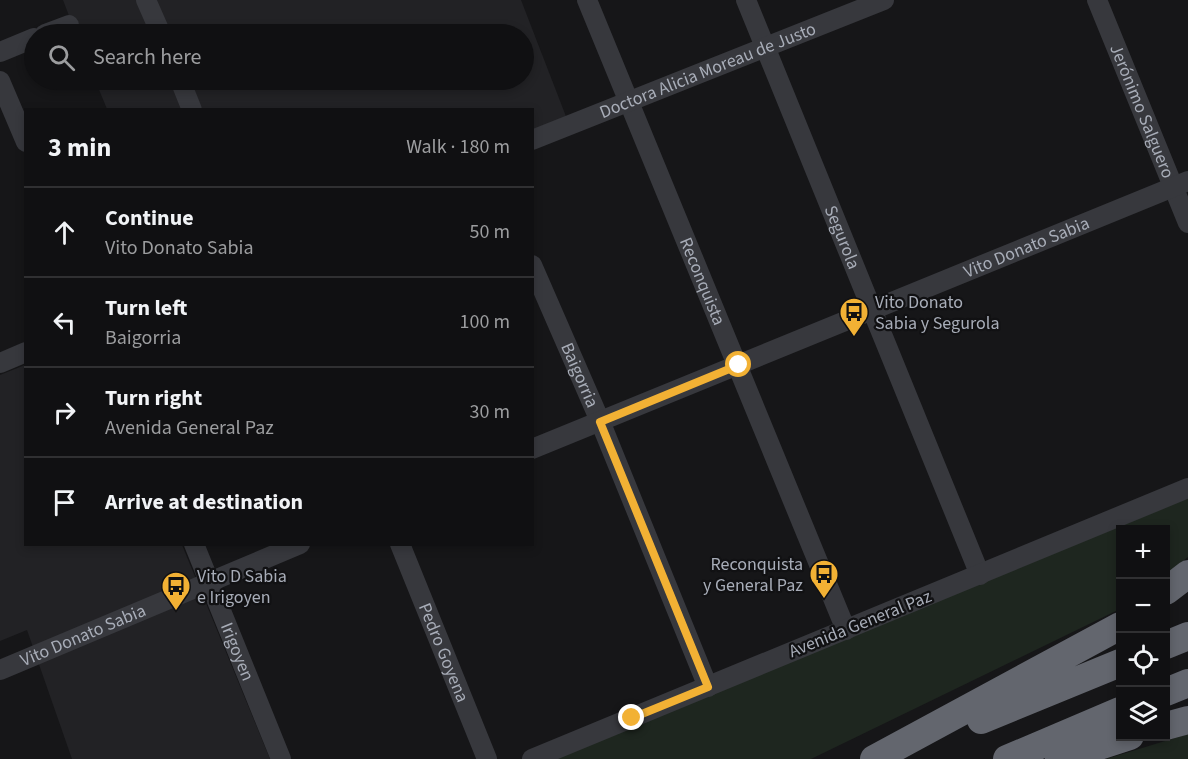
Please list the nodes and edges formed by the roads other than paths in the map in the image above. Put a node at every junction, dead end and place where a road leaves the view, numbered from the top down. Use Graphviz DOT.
graph roads {
  1 [pos="146,0"];
  2 [pos="587,0"];
  3 [pos="746,0"];
  4 [pos="884,0"];
  5 [pos="1097,0"];
  6 [pos="157,24"];
  7 [pos="24,42"];
  8 [pos="765,47"];
  9 [pos="0,52"];
  10 [pos="0,81"];
  11 [pos="184,90"];
  12 [pos="627,102"];
  13 [pos="191,108"];
  14 [pos="24,137"];
  15 [pos="534,139"];
  16 [pos="1180,184"];
  17 [pos="1188,224"];
  18 [pos="534,269"];
  19 [pos="873,310"];
  20 [pos="24,353"];
  21 [pos="0,363"];
  22 [pos="739,365"];
  23 [pos="600,422"];
  24 [pos="534,448"];
  25 [pos="1188,488"];
  26 [pos="195,546"];
  27 [pos="295,546"];
  28 [pos="401,546"];
  29 [pos="1188,574"];
  30 [pos="980,575"];
  31 [pos="209,582"];
  32 [pos="1170,588"];
  33 [pos="1116,628"];
  34 [pos="846,630"];
  35 [pos="1188,636"];
  36 [pos="1170,643"];
  37 [pos="1116,665"];
  38 [pos="0,670"];
  39 [pos="1188,683"];
  40 [pos="708,687"];
  41 [pos="1170,690"];
  42 [pos="1116,713"];
  43 [pos="1188,720"];
  44 [pos="1170,725"];
  45 [pos="1116,741"];
  46 [pos="281,759"];
  47 [pos="487,759"];
  48 [pos="532,759"];
  49 [pos="874,759"];
  50 [pos="883,759"];
  51 [pos="1007,759"];
  52 [pos="1059,759"];
  1 -- 6 [label="street"];
  2 -- 12 [label="street, Reconquista"];
  3 -- 8 [label="street, Segurola"];
  4 -- 8 [label="street, Doctora Alicia Moreau de Justo"];
  5 -- 16 [label="street, Jerónimo Salguero"];
  7 -- 9 [label="street"];
  8 -- 12 [label="street, Doctora Alicia Moreau de Justo"];
  8 -- 19 [label="street, Segurola"];
  10 -- 14 [label="street"];
  11 -- 13 [label="street"];
  12 -- 15 [label="street, Doctora Alicia Moreau de Justo"];
  12 -- 22 [label="street, Reconquista"];
  16 -- 17 [label="street, Jerónimo Salguero"];
  16 -- 19 [label="street, Vito Donato Sabia"];
  18 -- 23 [label="street, Baigorria"];
  19 -- 22 [label="street, Vito Donato Sabia"];
  19 -- 30 [label="street, Segurola"];
  20 -- 21 [label="street"];
  22 -- 23 [label="street, Vito Donato Sabia"];
  22 -- 34 [label="street, Reconquista"];
  23 -- 24 [label="street, Vito Donato Sabia"];
  23 -- 40 [label="street, Baigorria"];
  25 -- 30 [label="street, Avenida General Paz"];
  26 -- 31 [label="street, Irigoyen"];
  27 -- 31 [label="street, Vito Donato Sabia"];
  28 -- 47 [label="street, Pedro Goyena"];
  29 -- 32 [label="highway"];
  30 -- 34 [label="street, Avenida General Paz"];
  31 -- 38 [label="street, Vito Donato Sabia"];
  31 -- 46 [label="street, Irigoyen"];
  33 -- 49 [label="highway"];
  34 -- 40 [label="street, Avenida General Paz"];
  35 -- 36 [label="highway"];
  37 -- 50 [label="highway"];
  39 -- 41 [label="highway"];
  40 -- 48 [label="street, Avenida General Paz"];
  42 -- 51 [label="highway"];
  43 -- 44 [label="highway"];
  45 -- 52 [label="highway"];
}
